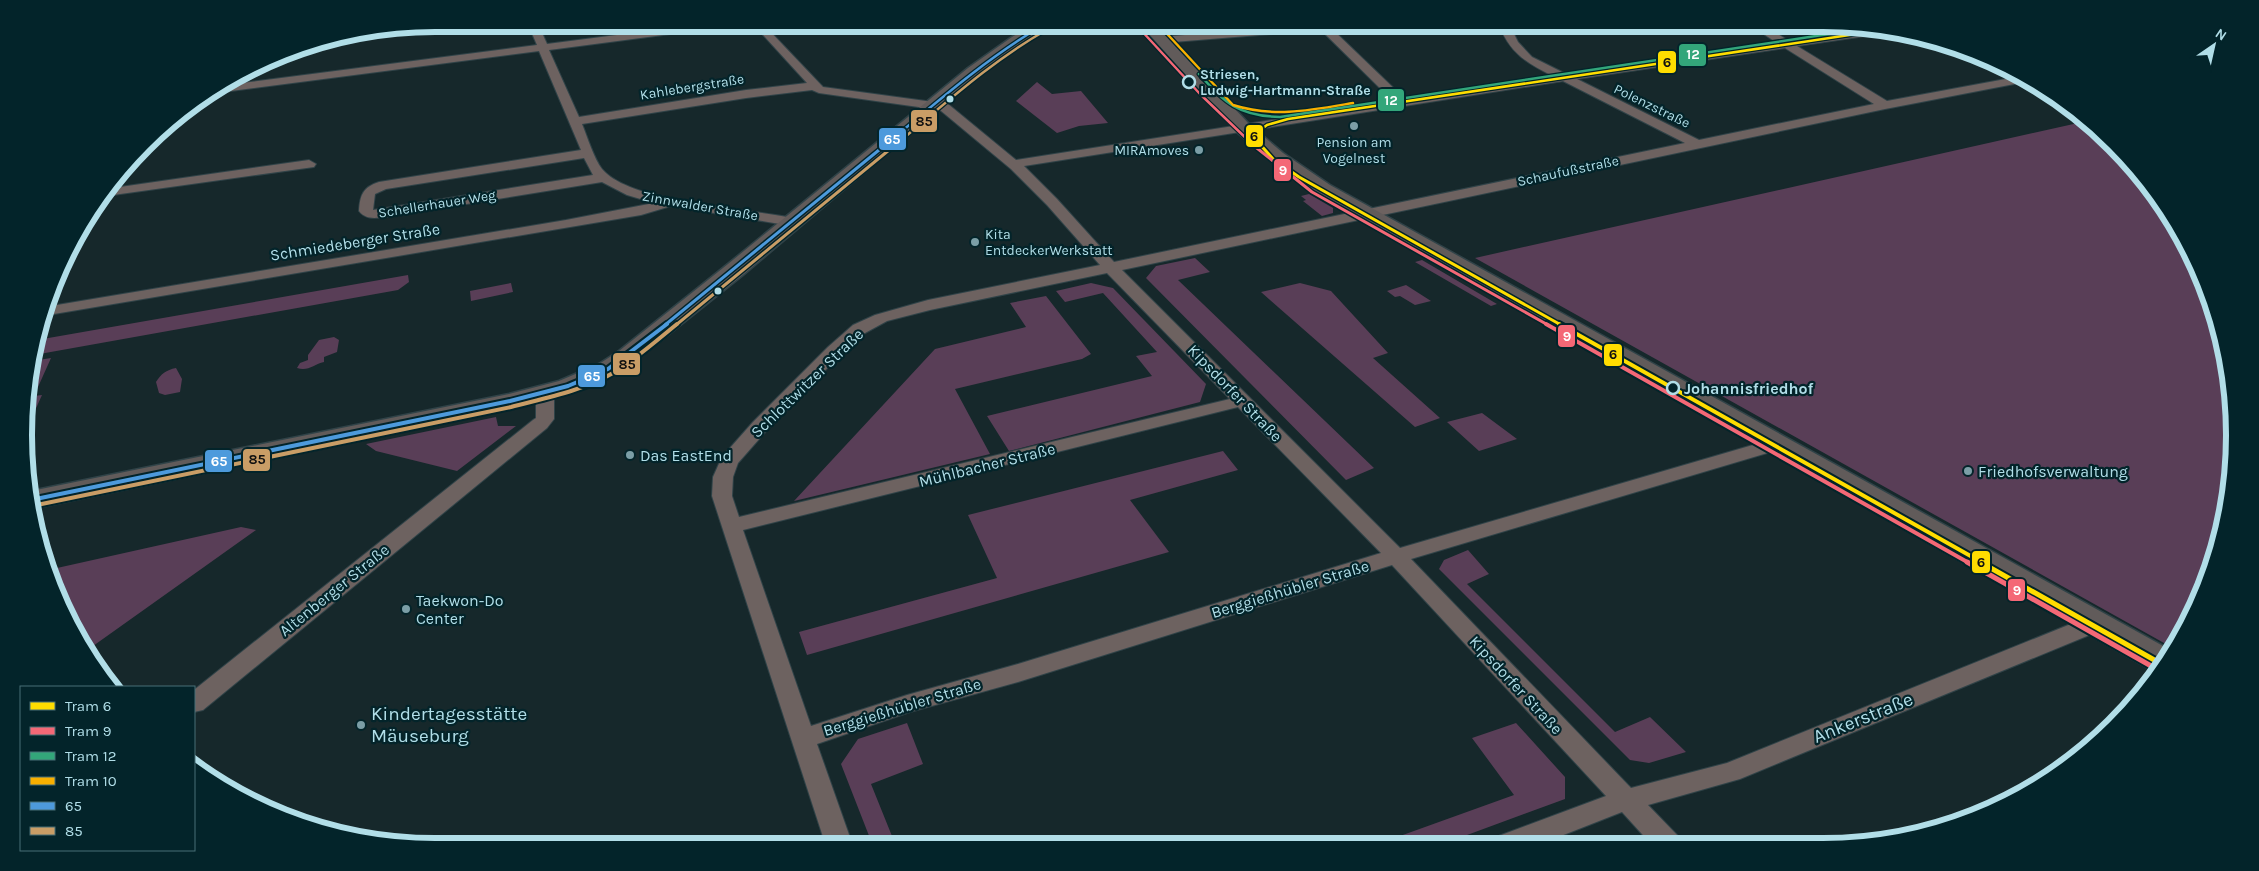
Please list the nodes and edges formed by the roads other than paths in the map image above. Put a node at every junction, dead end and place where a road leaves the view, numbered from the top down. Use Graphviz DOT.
graph roads {
  1 [pos="536,32"];
  2 [pos="661,32"];
  3 [pos="765,32"];
  4 [pos="1032,32"];
  5 [pos="1154,32"];
  6 [pos="1246,32"];
  7 [pos="1328,32"];
  8 [pos="1508,32"];
  9 [pos="1767,32"];
  10 [pos="1858,34"];
  11 [pos="1161,40"];
  12 [pos="1787,44"];
  13 [pos="542,47"];
  14 [pos="1562,78"];
  15 [pos="2015,81"];
  16 [pos="815,86"];
  17 [pos="231,88"];
  18 [pos="1402,103"];
  19 [pos="1885,105"];
  20 [pos="933,106"];
  21 [pos="575,121"];
  22 [pos="1243,128"];
  23 [pos="1696,144"];
  24 [pos="588,153"];
  25 [pos="309,164"];
  26 [pos="1014,164"];
  27 [pos="602,178"];
  28 [pos="114,192"];
  29 [pos="671,202"];
  30 [pos="1367,214"];
  31 [pos="792,222"];
  32 [pos="1112,268"];
  33 [pos="53,311"];
  34 [pos="545,393"];
  35 [pos="1242,401"];
  36 [pos="1777,444"];
  37 [pos="38,499"];
  38 [pos="731,526"];
  39 [pos="1396,556"];
  40 [pos="2096,623"];
  41 [pos="2159,659"];
  42 [pos="195,702"];
  43 [pos="804,738"];
  44 [pos="1624,800"];
  45 [pos="836,838"];
  46 [pos="1524,838"];
  47 [pos="1662,838"];
  1 -- 13 [label="street"];
  2 -- 13 [label="street"];
  3 -- 16 [label="street"];
  4 -- 20 [label="main road"];
  5 -- 11 [label="main road"];
  6 -- 11 [label="street"];
  7 -- 18 [label="street"];
  8 -- 14 [label="street, Polenzstraße"];
  9 -- 12 [label="street"];
  10 -- 12 [label="street"];
  11 -- 22 [label="main road"];
  12 -- 14 [label="street"];
  12 -- 19 [label="street"];
  13 -- 17 [label="street"];
  13 -- 21 [label="street"];
  14 -- 18 [label="street"];
  14 -- 23 [label="street, Polenzstraße"];
  15 -- 19 [label="street, Schaufußstraße"];
  16 -- 20 [label="street, Kipsdorfer Straße"];
  16 -- 21 [label="street, Kahlebergstraße"];
  18 -- 22 [label="street"];
  19 -- 23 [label="street, Schaufußstraße"];
  20 -- 26 [label="street, Kipsdorfer Straße"];
  20 -- 31 [label="main road"];
  21 -- 24 [label="street"];
  22 -- 26 [label="street"];
  22 -- 30 [label="main road"];
  23 -- 30 [label="street, Schaufußstraße"];
  24 -- 27 [label="street"];
  24 -- 27 [label="street, Schellerhauer Weg"];
  25 -- 28 [label="street"];
  26 -- 32 [label="street, Kipsdorfer Straße"];
  27 -- 29 [label="street, Zinnwalder Straße"];
  29 -- 31 [label="street, Zinnwalder Straße"];
  29 -- 33 [label="street, Schmiedeberger Straße"];
  30 -- 32 [label="street, Schaufußstraße"];
  30 -- 36 [label="main road"];
  31 -- 34 [label="main road"];
  32 -- 35 [label="street, Kipsdorfer Straße"];
  32 -- 38 [label="street, Schlottwitzer Straße"];
  34 -- 37 [label="main road"];
  34 -- 42 [label="street, Altenberger Straße"];
  35 -- 38 [label="street, Mühlbacher Straße"];
  35 -- 39 [label="street, Kipsdorfer Straße"];
  36 -- 39 [label="street, Berggießhübler Straße"];
  36 -- 40 [label="main road"];
  38 -- 43 [label="street, Schlottwitzer Straße"];
  39 -- 43 [label="street, Berggießhübler Straße"];
  39 -- 44 [label="street, Kipsdorfer Straße"];
  40 -- 41 [label="main road"];
  40 -- 44 [label="street, Ankerstraße"];
  43 -- 45 [label="street, Schlottwitzer Straße"];
  44 -- 46 [label="street, Ankerstraße"];
  44 -- 47 [label="street, Kipsdorfer Straße"];
}
